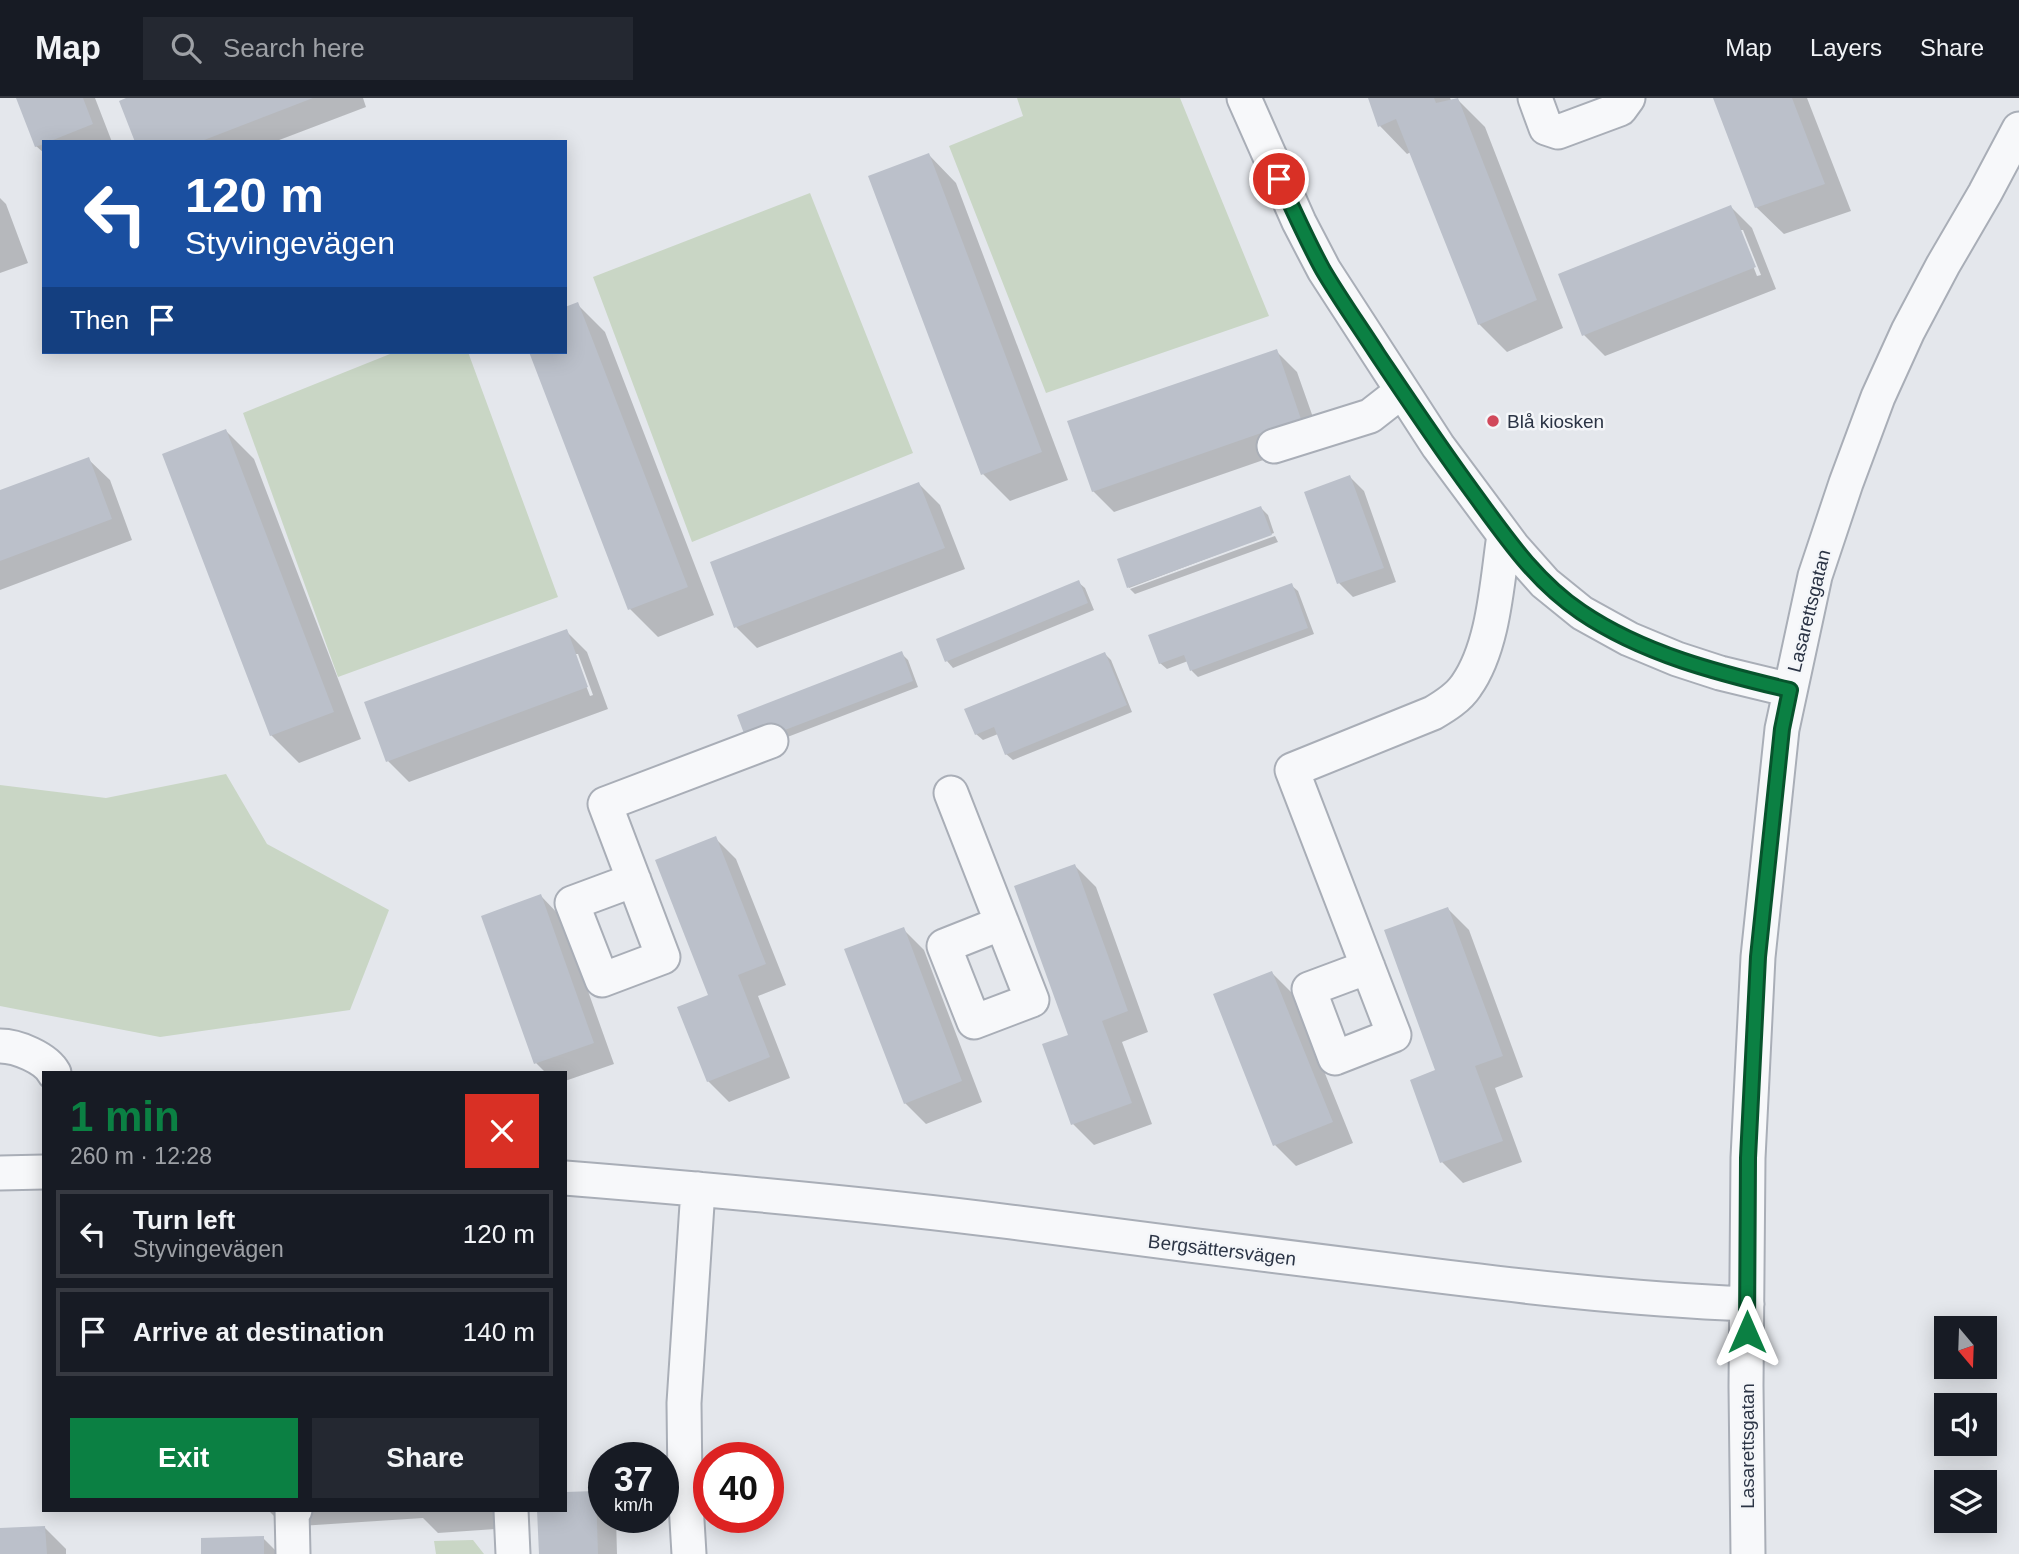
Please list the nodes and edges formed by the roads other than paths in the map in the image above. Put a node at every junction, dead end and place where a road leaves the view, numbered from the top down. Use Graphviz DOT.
graph roads {
  1 [pos="1244,98"];
  2 [pos="1535,98"];
  3 [pos="1629,98"];
  4 [pos="2019,129"];
  5 [pos="1402,391"];
  6 [pos="1274,446"];
  7 [pos="1504,535"];
  8 [pos="1790,690"];
  9 [pos="771,741"];
  10 [pos="951,793"];
  11 [pos="634,880"];
  12 [pos="1002,923"];
  13 [pos="1368,967"];
  14 [pos="0,1046"];
  15 [pos="53,1071"];
  16 [pos="42,1172"];
  17 [pos="0,1173"];
  18 [pos="567,1178"];
  19 [pos="698,1189"];
  20 [pos="1747,1304"];
  21 [pos="292,1512"];
  22 [pos="511,1512"];
  23 [pos="293,1554"];
  24 [pos="513,1554"];
  25 [pos="689,1554"];
  26 [pos="1748,1554"];
  1 -- 5 [label="street"];
  2 -- 3 [label="street"];
  4 -- 8 [label="street, Lasarettsgatan"];
  5 -- 6 [label="street"];
  5 -- 7 [label="street"];
  7 -- 8 [label="street"];
  7 -- 13 [label="street"];
  8 -- 20 [label="street, Lasarettsgatan"];
  9 -- 11 [label="street"];
  10 -- 12 [label="street"];
  14 -- 15 [label="street"];
  16 -- 17 [label="street"];
  18 -- 19 [label="street, Bergsättersvägen"];
  19 -- 20 [label="street, Bergsättersvägen"];
  19 -- 25 [label="street"];
  20 -- 26 [label="street, Lasarettsgatan"];
  21 -- 23 [label="street"];
  22 -- 24 [label="street"];
}
